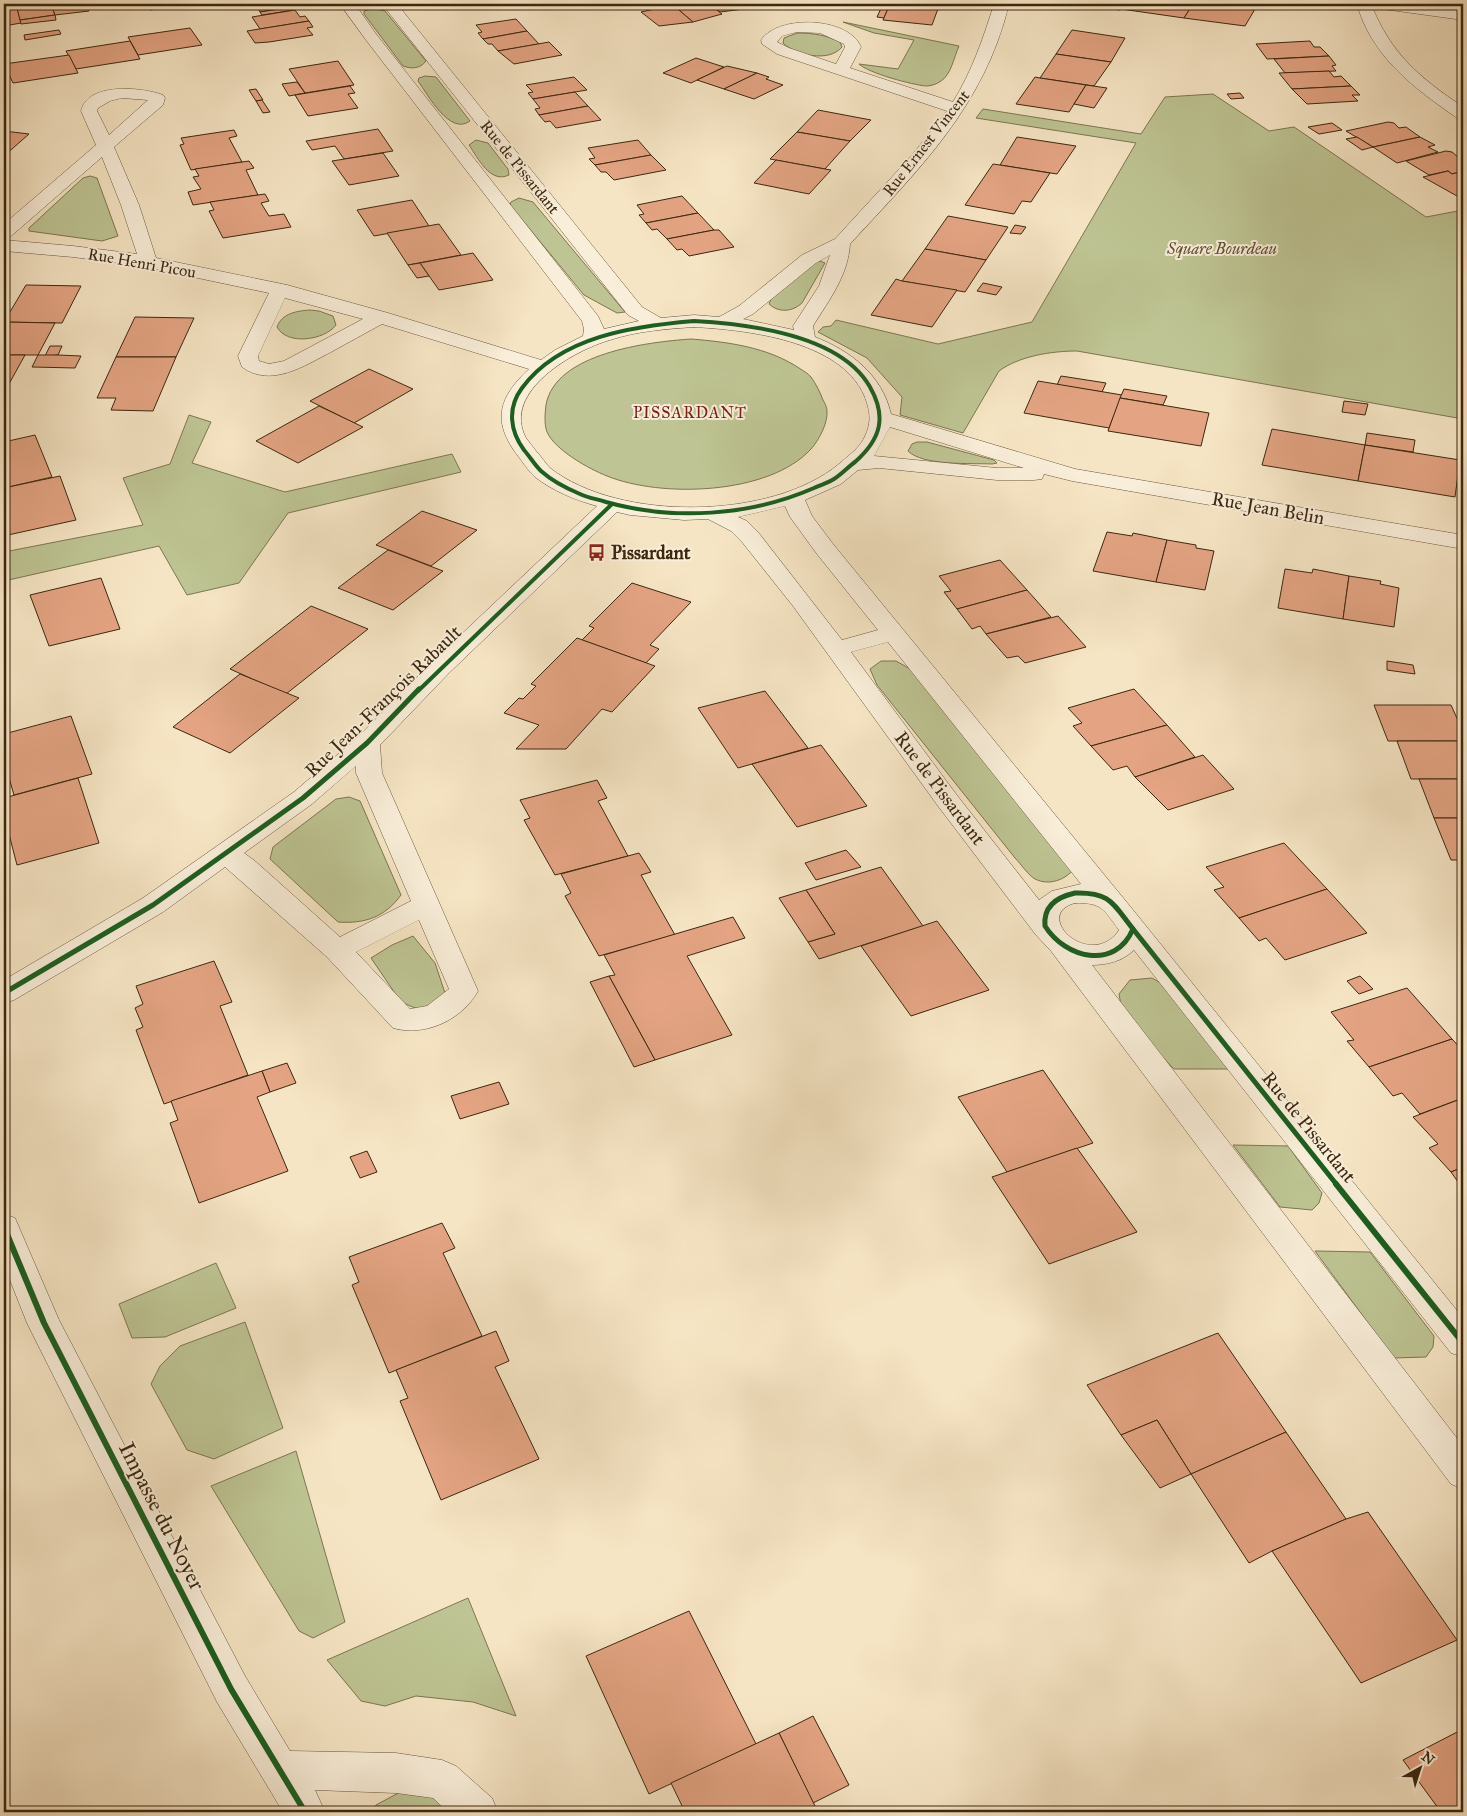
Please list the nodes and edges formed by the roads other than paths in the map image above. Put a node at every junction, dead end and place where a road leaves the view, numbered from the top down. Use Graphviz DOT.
graph roads {
  1 [pos="348,4"];
  2 [pos="389,4"];
  3 [pos="1002,4"];
  4 [pos="1364,4"];
  5 [pos="1383,4"];
  6 [pos="1463,15"];
  7 [pos="841,70"];
  8 [pos="957,109"];
  9 [pos="1463,114"];
  10 [pos="4,233"];
  11 [pos="841,243"];
  12 [pos="4,246"];
  13 [pos="148,262"];
  14 [pos="280,289"];
  15 [pos="381,317"];
  16 [pos="724,322"];
  17 [pos="658,324"];
  18 [pos="593,338"];
  19 [pos="806,340"];
  20 [pos="541,366"];
  21 [pos="881,418"];
  22 [pos="856,464"];
  23 [pos="1072,474"];
  24 [pos="793,499"];
  25 [pos="612,504"];
  26 [pos="716,514"];
  27 [pos="1463,542"];
  28 [pos="893,634"];
  29 [pos="837,648"];
  30 [pos="366,743"];
  31 [pos="226,854"];
  32 [pos="1107,897"];
  33 [pos="425,906"];
  34 [pos="1133,929"];
  35 [pos="1054,937"];
  36 [pos="336,950"];
  37 [pos="4,993"];
  38 [pos="4,1227"];
  39 [pos="1463,1343"];
  40 [pos="1463,1473"];
  41 [pos="281,1770"];
  42 [pos="305,1812"];
  43 [pos="478,1812"];
  1 -- 18 [label="street, Rue de Pissardant"];
  2 -- 17 [label="street, Rue de Pissardant"];
  3 -- 8 [label="street, Rue Ernest Vincent"];
  4 -- 9 [label="street"];
  5 -- 6 [label="street"];
  7 -- 7 [label="street"];
  7 -- 8 [label="street"];
  8 -- 11 [label="street, Rue Ernest Vincent"];
  10 -- 13 [label="street"];
  11 -- 16 [label="street, Rue Ernest Vincent"];
  11 -- 19 [label="street"];
  12 -- 13 [label="street, Rue Henri Picou"];
  13 -- 14 [label="street, Rue Henri Picou"];
  14 -- 15 [label="street, Rue Henri Picou"];
  14 -- 15 [label="street"];
  15 -- 20 [label="street, Rue Henri Picou"];
  16 -- 17 [label="street"];
  16 -- 19 [label="street"];
  17 -- 18 [label="street"];
  18 -- 20 [label="street"];
  19 -- 21 [label="street"];
  20 -- 25 [label="street"];
  21 -- 22 [label="street"];
  21 -- 23 [label="street, Rue Jean Belin"];
  22 -- 23 [label="street, Rue Jean Belin"];
  22 -- 24 [label="street"];
  23 -- 27 [label="street, Rue Jean Belin"];
  24 -- 26 [label="street"];
  24 -- 28 [label="street, Rue de Pissardant"];
  25 -- 26 [label="street"];
  25 -- 30 [label="street, Rue Jean-François Rabault"];
  26 -- 29 [label="street, Rue de Pissardant"];
  28 -- 29 [label="street"];
  28 -- 32 [label="street, Rue de Pissardant"];
  29 -- 35 [label="street, Rue de Pissardant"];
  30 -- 31 [label="street, Rue Jean-François Rabault"];
  30 -- 33 [label="street, Rue Jean-François Rabault"];
  31 -- 36 [label="street, Rue Jean-François Rabault"];
  31 -- 37 [label="street, Rue Jean-François Rabault"];
  32 -- 34 [label="street, Rue de Pissardant"];
  32 -- 35 [label="street"];
  33 -- 36 [label="street"];
  33 -- 36 [label="street, Rue Jean-François Rabault"];
  34 -- 35 [label="street"];
  34 -- 39 [label="street, Rue de Pissardant"];
  35 -- 40 [label="street, Rue de Pissardant"];
  38 -- 41 [label="street, Impasse du Noyer"];
  41 -- 42 [label="street, Impasse du Noyer"];
  41 -- 43 [label="street"];
}
